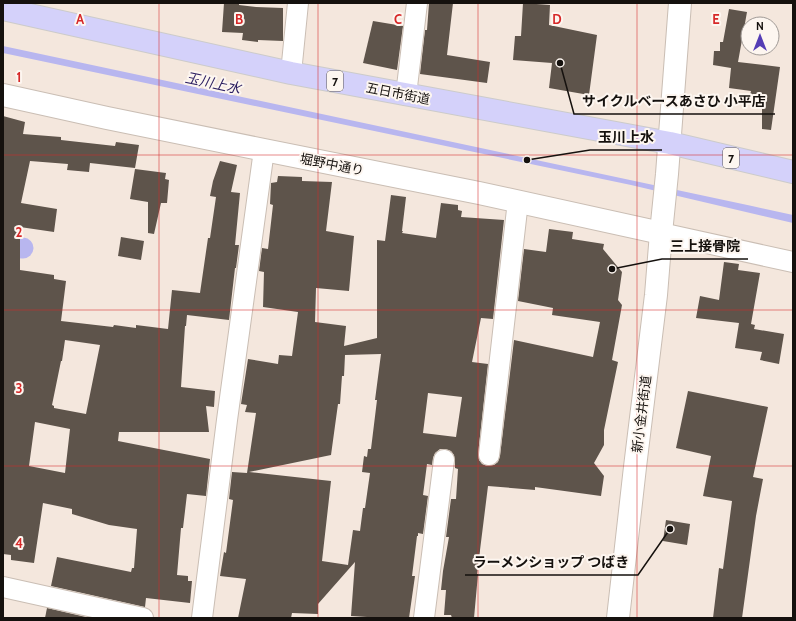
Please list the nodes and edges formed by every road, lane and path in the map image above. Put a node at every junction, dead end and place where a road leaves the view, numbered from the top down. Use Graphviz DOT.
graph roads {
  1 [pos="298,3"];
  2 [pos="417,3"];
  3 [pos="680,3"];
  4 [pos="3,9"];
  5 [pos="291,73"];
  6 [pos="3,95"];
  7 [pos="406,95"];
  8 [pos="670,143"];
  9 [pos="264,150"];
  10 [pos="793,172"];
  11 [pos="518,201"];
  12 [pos="661,233"];
  13 [pos="793,262"];
  14 [pos="489,455"];
  15 [pos="444,460"];
  16 [pos="3,587"];
  17 [pos="143,618"];
  18 [pos="202,618"];
  19 [pos="424,618"];
  20 [pos="618,618"];
  1 -- 5 [label="street"];
  2 -- 7 [label="street"];
  3 -- 8 [label="street"];
  4 -- 5 [label="main road, 五日市街道 / 7"];
  5 -- 7 [label="main road, 五日市街道 / 7"];
  6 -- 9 [label="street, 堀野中通り"];
  7 -- 8 [label="main road, 五日市街道 / 7"];
  8 -- 10 [label="main road, 五日市街道 / 7"];
  8 -- 12 [label="street, 新小金井街道"];
  9 -- 11 [label="street, 堀野中通り"];
  9 -- 18 [label="street"];
  11 -- 12 [label="street, 堀野中通り"];
  11 -- 14 [label="street"];
  12 -- 13 [label="street"];
  12 -- 20 [label="street, 新小金井街道"];
  15 -- 19 [label="street"];
  16 -- 17 [label="street"];
}
